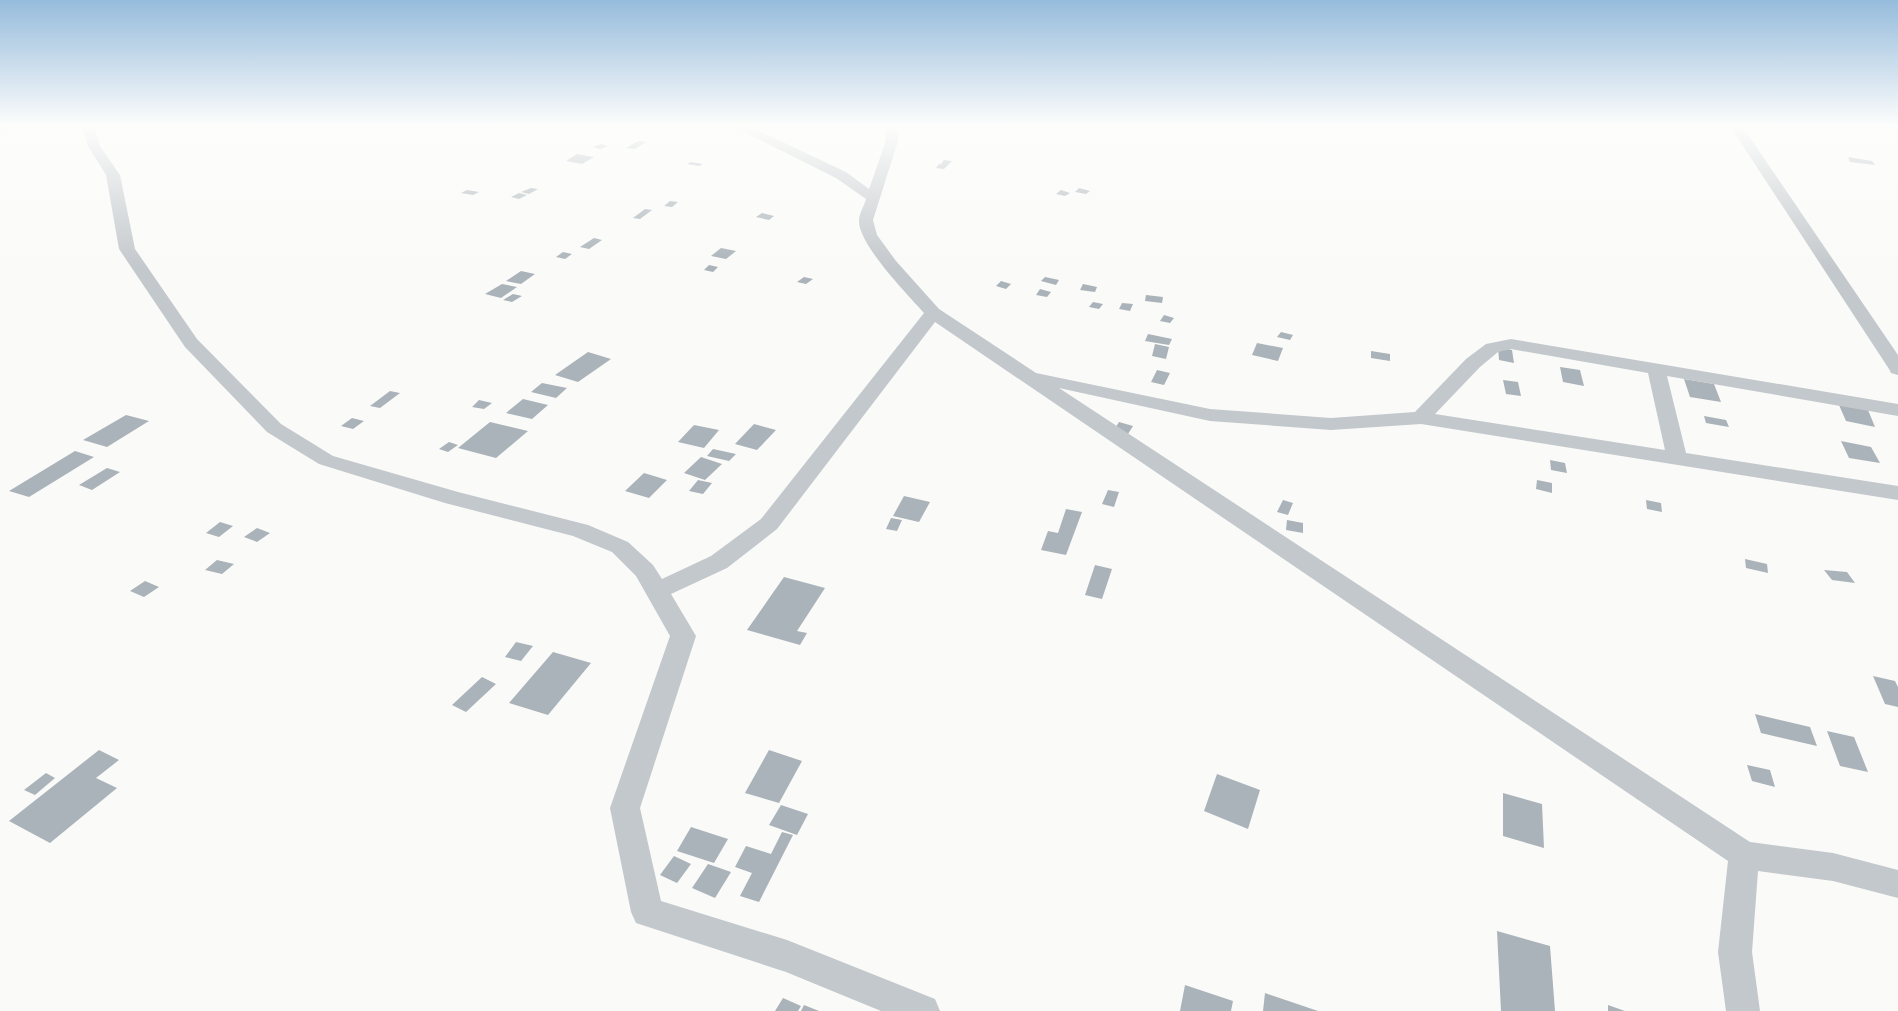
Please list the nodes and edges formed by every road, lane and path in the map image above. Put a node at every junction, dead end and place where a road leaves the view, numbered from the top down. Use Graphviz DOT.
graph roads {
  1 [pos="112,173"];
  2 [pos="837,173"];
  3 [pos="881,173"];
  4 [pos="1767,173"];
  5 [pos="873,198"];
  6 [pos="933,313"];
  7 [pos="1656,369"];
  8 [pos="1898,369"];
  9 [pos="1028,376"];
  10 [pos="1898,410"];
  11 [pos="1420,418"];
  12 [pos="1677,457"];
  13 [pos="1898,493"];
  14 [pos="657,592"];
  15 [pos="1744,855"];
  16 [pos="1898,884"];
  17 [pos="923,1011"];
  18 [pos="1743,1011"];
  1 -- 14 [label="street"];
  2 -- 5 [label="street"];
  3 -- 5 [label="street"];
  4 -- 8 [label="street"];
  5 -- 6 [label="street"];
  6 -- 9 [label="street"];
  6 -- 14 [label="street"];
  7 -- 10 [label="street"];
  7 -- 11 [label="street"];
  7 -- 12 [label="street"];
  9 -- 11 [label="street"];
  9 -- 15 [label="street"];
  11 -- 12 [label="street"];
  12 -- 13 [label="street"];
  14 -- 17 [label="street"];
  15 -- 16 [label="street"];
  15 -- 18 [label="street"];
}
